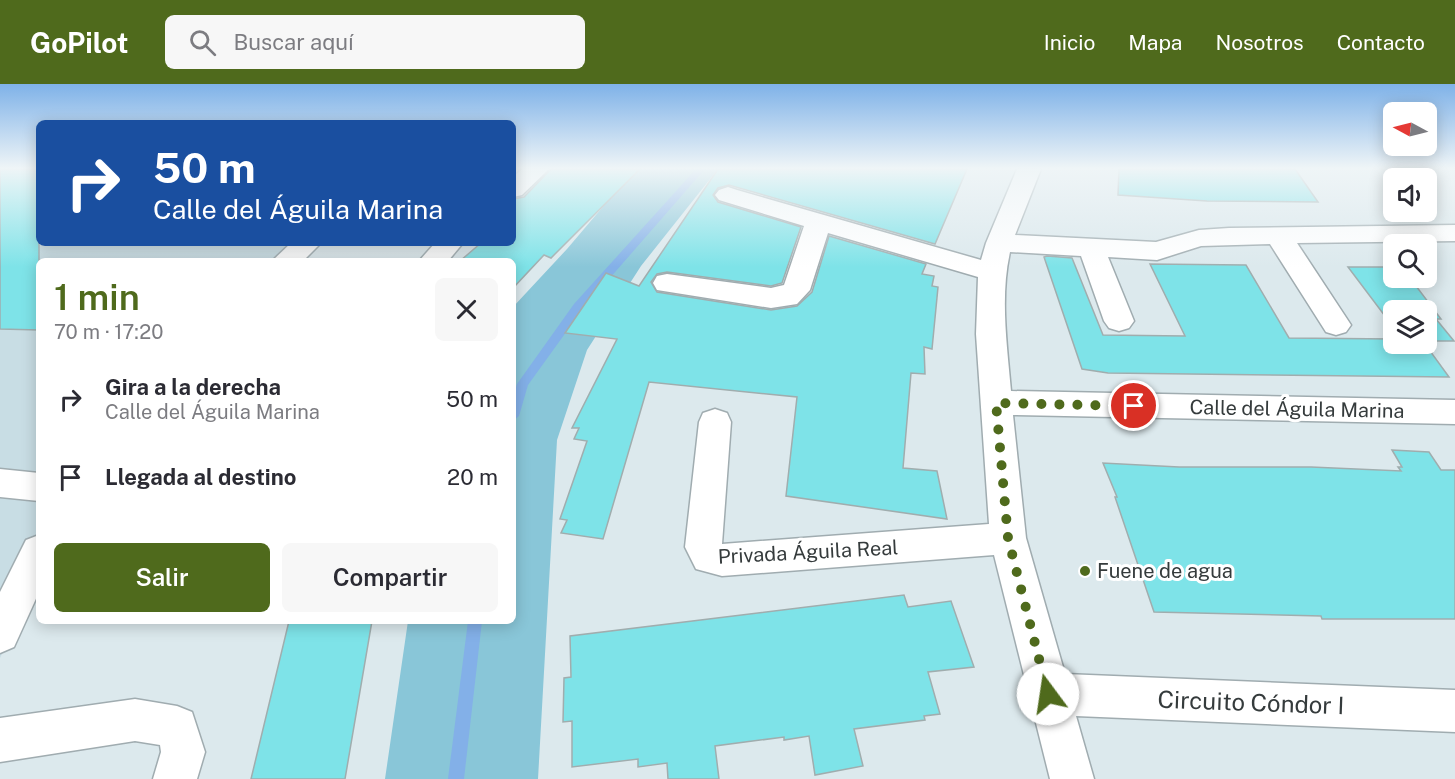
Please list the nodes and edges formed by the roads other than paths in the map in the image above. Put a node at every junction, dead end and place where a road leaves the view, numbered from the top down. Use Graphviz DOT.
graph roads {
  1 [pos="751,201"];
  2 [pos="1016,201"];
  3 [pos="819,221"];
  4 [pos="1455,233"];
  5 [pos="1278,235"];
  6 [pos="999,243"];
  7 [pos="304,246"];
  8 [pos="447,246"];
  9 [pos="1092,250"];
  10 [pos="290,258"];
  11 [pos="436,258"];
  12 [pos="992,272"];
  13 [pos="667,283"];
  14 [pos="1119,321"];
  15 [pos="1336,325"];
  16 [pos="996,403"];
  17 [pos="1455,412"];
  18 [pos="715,422"];
  19 [pos="0,483"];
  20 [pos="36,487"];
  21 [pos="1008,538"];
  22 [pos="36,557"];
  23 [pos="0,634"];
  24 [pos="1048,694"];
  25 [pos="1455,711"];
  26 [pos="0,740"];
  27 [pos="175,779"];
  28 [pos="1072,779"];
  1 -- 3 [label="street"];
  2 -- 6 [label="street"];
  3 -- 12 [label="street"];
  3 -- 13 [label="street"];
  4 -- 5 [label="street"];
  5 -- 9 [label="street"];
  5 -- 15 [label="street"];
  6 -- 9 [label="street"];
  6 -- 12 [label="street"];
  7 -- 10 [label="street"];
  8 -- 11 [label="street"];
  9 -- 14 [label="street"];
  12 -- 16 [label="street"];
  16 -- 17 [label="street, Calle del Águila Marina"];
  16 -- 21 [label="street"];
  18 -- 21 [label="street, Privada Águila Real"];
  19 -- 20 [label="street"];
  21 -- 24 [label="street"];
  22 -- 23 [label="street"];
  24 -- 25 [label="street, Circuito Cóndor I"];
  24 -- 28 [label="street"];
  26 -- 27 [label="street"];
}
